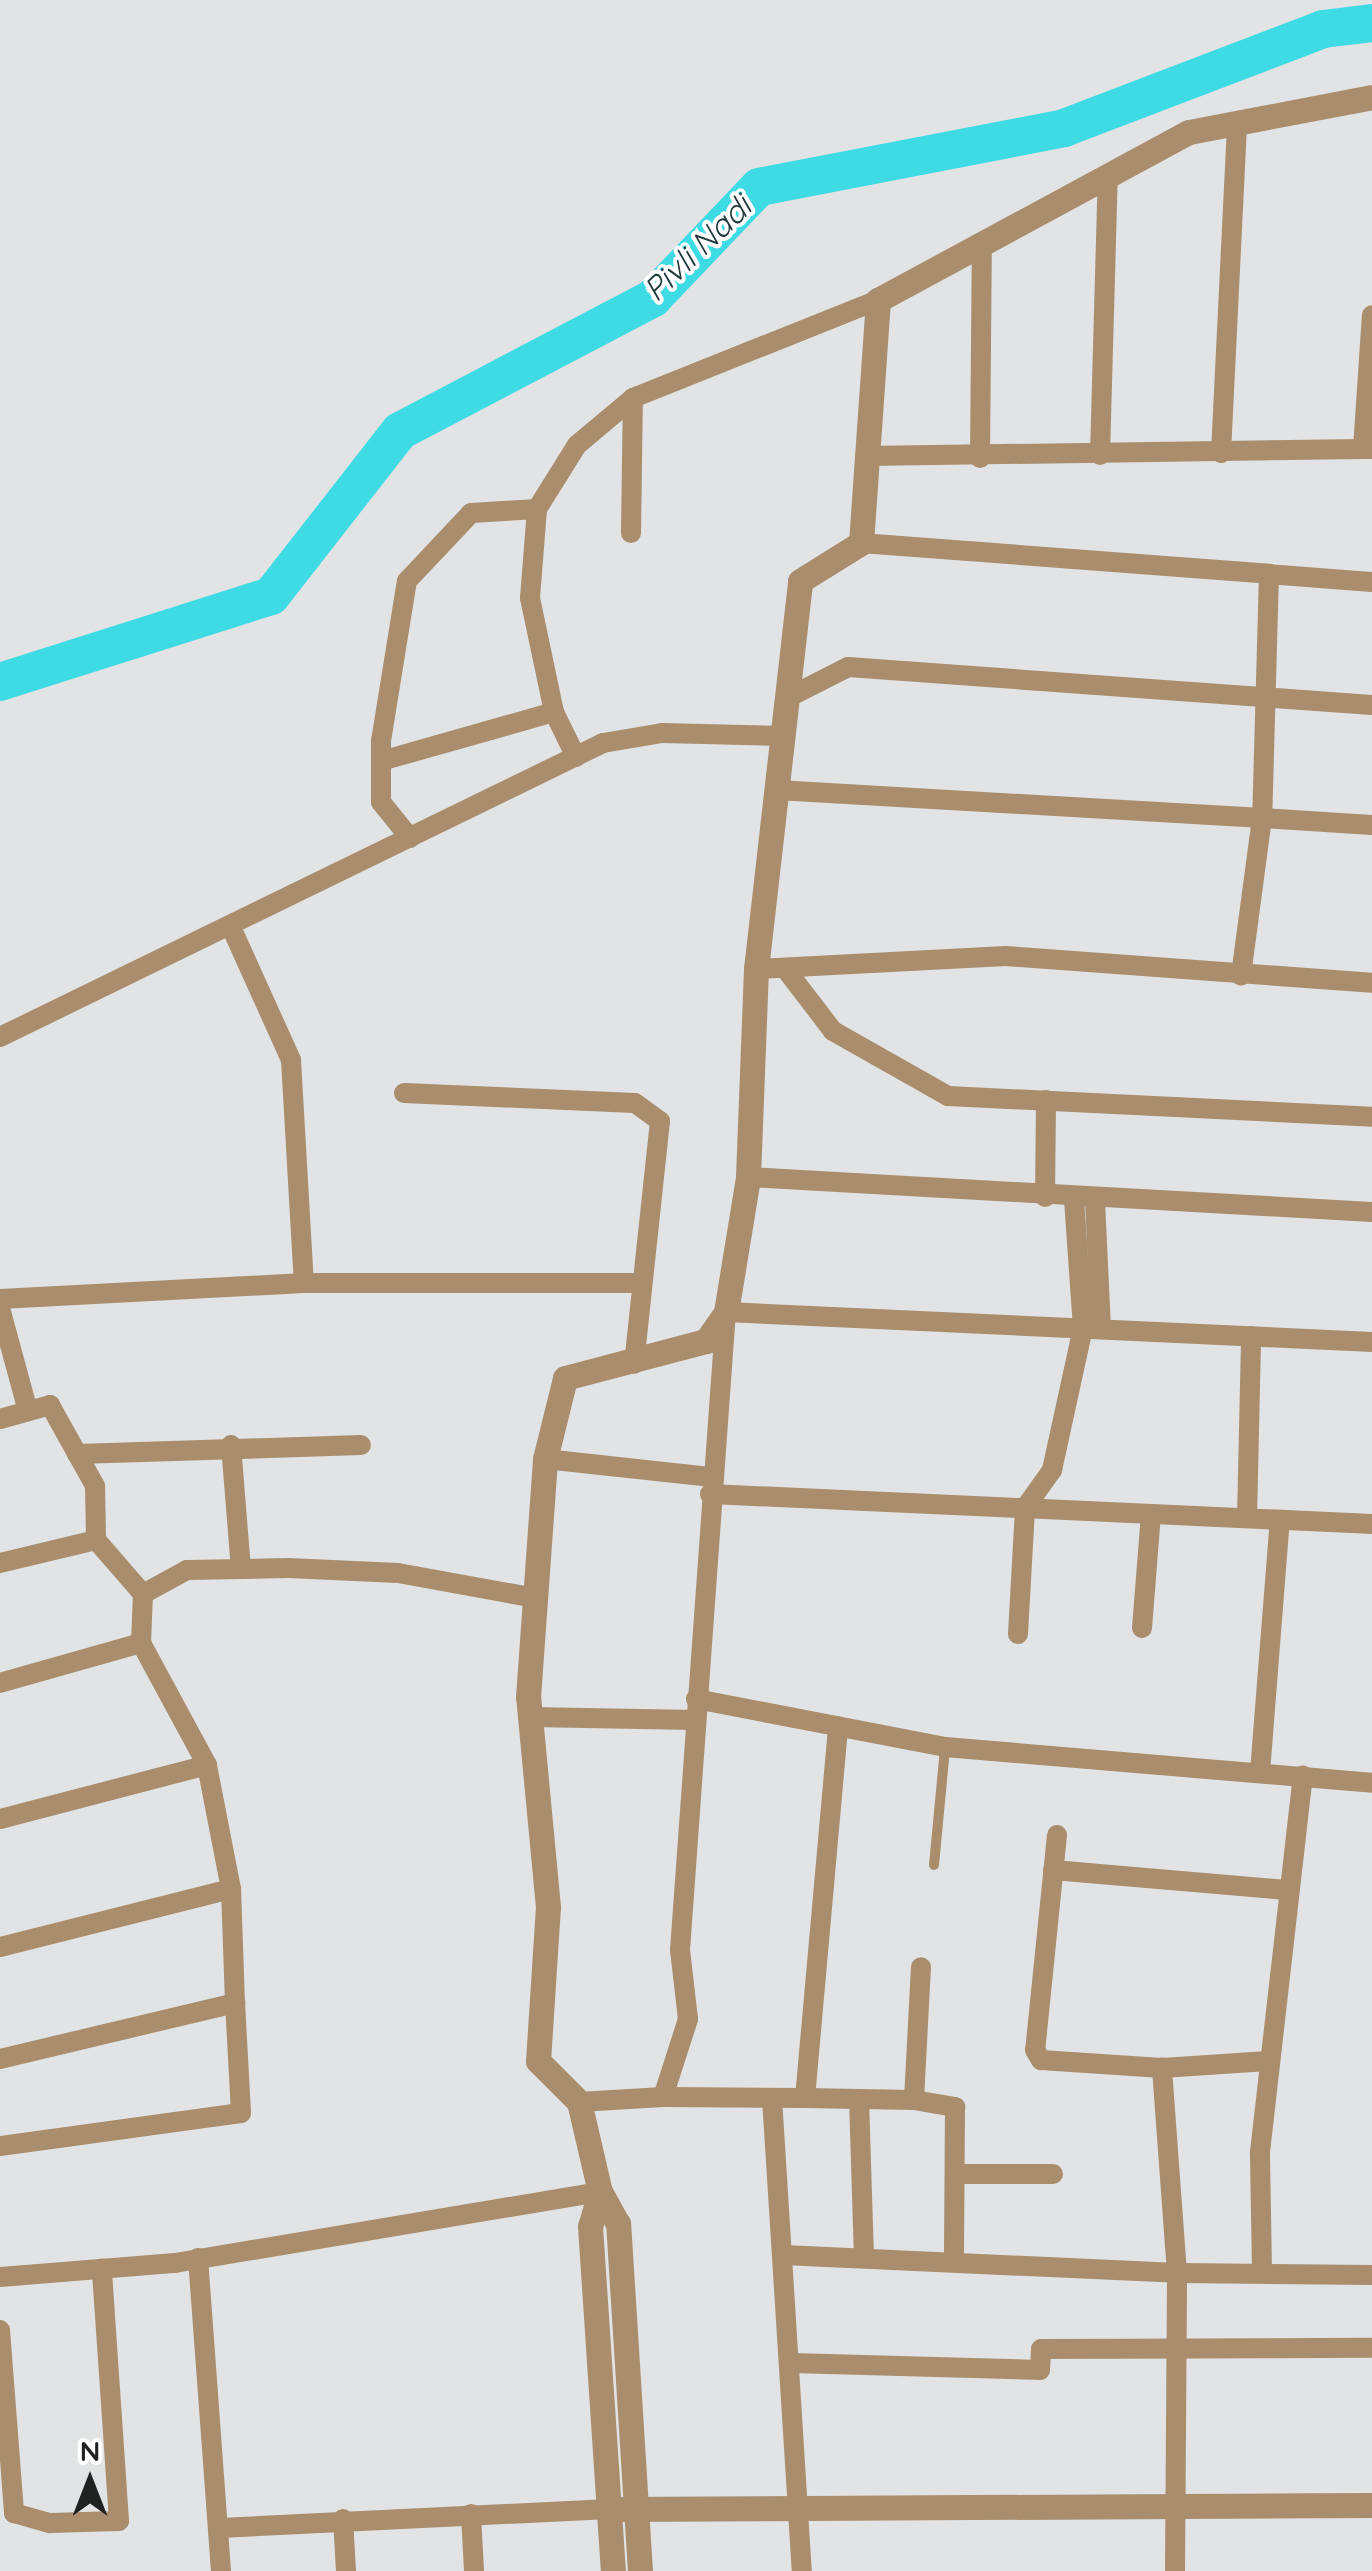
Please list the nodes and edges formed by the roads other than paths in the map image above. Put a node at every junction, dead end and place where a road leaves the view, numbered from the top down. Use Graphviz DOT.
graph roads {
  1 [pos="1372,97"];
  2 [pos="1237,123"];
  3 [pos="1108,176"];
  4 [pos="982,243"];
  5 [pos="878,300"];
  6 [pos="1372,315"];
  7 [pos="633,398"];
  8 [pos="1367,449"];
  9 [pos="1221,452"];
  10 [pos="1100,455"];
  11 [pos="865,456"];
  12 [pos="980,458"];
  13 [pos="537,509"];
  14 [pos="631,533"];
  15 [pos="861,543"];
  16 [pos="1269,574"];
  17 [pos="1372,582"];
  18 [pos="1266,696"];
  19 [pos="787,698"];
  20 [pos="1372,705"];
  21 [pos="554,712"];
  22 [pos="783,736"];
  23 [pos="576,757"];
  24 [pos="381,761"];
  25 [pos="776,790"];
  26 [pos="1262,818"];
  27 [pos="1372,825"];
  28 [pos="410,838"];
  29 [pos="230,926"];
  30 [pos="756,969"];
  31 [pos="787,971"];
  32 [pos="1242,976"];
  33 [pos="1372,983"];
  34 [pos="0,1038"];
  35 [pos="404,1093"];
  36 [pos="1046,1100"];
  37 [pos="1372,1117"];
  38 [pos="748,1177"];
  39 [pos="1045,1197"];
  40 [pos="1084,1200"];
  41 [pos="1372,1212"];
  42 [pos="304,1283"];
  43 [pos="640,1283"];
  44 [pos="0,1299"];
  45 [pos="0,1308"];
  46 [pos="726,1312"];
  47 [pos="1092,1329"];
  48 [pos="1251,1336"];
  49 [pos="1372,1342"];
  50 [pos="634,1364"];
  51 [pos="28,1411"];
  52 [pos="0,1419"];
  53 [pos="230,1445"];
  54 [pos="361,1445"];
  55 [pos="77,1454"];
  56 [pos="545,1459"];
  57 [pos="711,1486"];
  58 [pos="1026,1508"];
  59 [pos="1150,1514"];
  60 [pos="1248,1518"];
  61 [pos="1280,1520"];
  62 [pos="1372,1524"];
  63 [pos="96,1540"];
  64 [pos="0,1563"];
  65 [pos="241,1568"];
  66 [pos="143,1594"];
  67 [pos="535,1598"];
  68 [pos="1142,1628"];
  69 [pos="1018,1634"];
  70 [pos="142,1643"];
  71 [pos="0,1682"];
  72 [pos="696,1709"];
  73 [pos="530,1717"];
  74 [pos="838,1726"];
  75 [pos="945,1747"];
  76 [pos="207,1764"];
  77 [pos="1260,1772"];
  78 [pos="1303,1775"];
  79 [pos="1372,1783"];
  80 [pos="0,1819"];
  81 [pos="1057,1835"];
  82 [pos="934,1864"];
  83 [pos="1053,1870"];
  84 [pos="231,1889"];
  85 [pos="1286,1890"];
  86 [pos="0,1947"];
  87 [pos="921,1967"];
  88 [pos="234,2002"];
  89 [pos="0,2059"];
  90 [pos="1268,2061"];
  91 [pos="1162,2068"];
  92 [pos="663,2097"];
  93 [pos="772,2098"];
  94 [pos="805,2098"];
  95 [pos="859,2099"];
  96 [pos="914,2100"];
  97 [pos="579,2102"];
  98 [pos="0,2146"];
  99 [pos="957,2174"];
  100 [pos="1053,2174"];
  101 [pos="600,2192"];
  102 [pos="783,2254"];
  103 [pos="864,2257"];
  104 [pos="198,2258"];
  105 [pos="954,2259"];
  106 [pos="102,2269"];
  107 [pos="1262,2270"];
  108 [pos="1177,2273"];
  109 [pos="1372,2275"];
  110 [pos="0,2277"];
  111 [pos="0,2330"];
  112 [pos="1372,2348"];
  113 [pos="1175,2350"];
  114 [pos="790,2363"];
  115 [pos="798,2504"];
  116 [pos="1176,2504"];
  117 [pos="1372,2506"];
  118 [pos="637,2507"];
  119 [pos="610,2509"];
  120 [pos="471,2514"];
  121 [pos="343,2519"];
  122 [pos="220,2528"];
  123 [pos="220,2571"];
  124 [pos="346,2571"];
  125 [pos="474,2571"];
  126 [pos="613,2571"];
  127 [pos="640,2571"];
  128 [pos="802,2571"];
  129 [pos="1175,2571"];
  1 -- 2 [label="street"];
  2 -- 3 [label="street"];
  2 -- 9 [label="street"];
  3 -- 4 [label="street"];
  3 -- 10 [label="street"];
  4 -- 5 [label="street"];
  4 -- 12 [label="street"];
  5 -- 7 [label="street"];
  5 -- 11 [label="street"];
  6 -- 8 [label="street"];
  7 -- 13 [label="street"];
  7 -- 14 [label="street"];
  8 -- 9 [label="street"];
  9 -- 10 [label="street"];
  10 -- 12 [label="street"];
  11 -- 12 [label="street"];
  11 -- 15 [label="street"];
  13 -- 21 [label="street"];
  13 -- 24 [label="street"];
  15 -- 16 [label="street"];
  15 -- 19 [label="street"];
  16 -- 17 [label="street"];
  16 -- 18 [label="street"];
  18 -- 19 [label="street"];
  18 -- 20 [label="street"];
  18 -- 26 [label="street"];
  19 -- 22 [label="street"];
  21 -- 23 [label="street"];
  21 -- 24 [label="street"];
  22 -- 23 [label="street"];
  22 -- 25 [label="street"];
  23 -- 28 [label="street"];
  24 -- 28 [label="street"];
  25 -- 26 [label="street"];
  25 -- 30 [label="street"];
  26 -- 27 [label="street"];
  26 -- 32 [label="street"];
  28 -- 29 [label="street"];
  29 -- 34 [label="street"];
  29 -- 42 [label="street"];
  30 -- 31 [label="street"];
  30 -- 38 [label="street"];
  31 -- 32 [label="street"];
  31 -- 36 [label="street"];
  32 -- 33 [label="street"];
  35 -- 43 [label="street"];
  36 -- 37 [label="street"];
  36 -- 39 [label="street"];
  38 -- 39 [label="street"];
  38 -- 46 [label="street"];
  39 -- 40 [label="street"];
  40 -- 41 [label="street"];
  40 -- 47 [label="street"];
  42 -- 43 [label="street"];
  42 -- 44 [label="street"];
  43 -- 50 [label="street"];
  45 -- 51 [label="street"];
  46 -- 47 [label="street"];
  46 -- 50 [label="street"];
  46 -- 57 [label="street"];
  47 -- 48 [label="street"];
  47 -- 58 [label="street"];
  48 -- 49 [label="street"];
  48 -- 60 [label="street"];
  50 -- 56 [label="street"];
  51 -- 52 [label="street"];
  51 -- 55 [label="street"];
  53 -- 54 [label="street"];
  53 -- 55 [label="street"];
  53 -- 65 [label="street"];
  55 -- 63 [label="street"];
  56 -- 57 [label="street"];
  56 -- 67 [label="street"];
  57 -- 58 [label="street"];
  57 -- 72 [label="street"];
  58 -- 59 [label="street"];
  58 -- 69 [label="street"];
  59 -- 60 [label="street"];
  59 -- 68 [label="street"];
  60 -- 61 [label="street"];
  61 -- 62 [label="street"];
  61 -- 77 [label="street"];
  63 -- 64 [label="street"];
  63 -- 66 [label="street"];
  65 -- 66 [label="street"];
  65 -- 67 [label="street"];
  66 -- 70 [label="street"];
  67 -- 73 [label="street"];
  70 -- 71 [label="street"];
  70 -- 76 [label="street"];
  72 -- 73 [label="street"];
  72 -- 74 [label="street"];
  72 -- 92 [label="street"];
  73 -- 97 [label="street"];
  74 -- 75 [label="street"];
  74 -- 94 [label="street"];
  75 -- 77 [label="street"];
  75 -- 82 [label="lane"];
  76 -- 80 [label="street"];
  76 -- 84 [label="street"];
  77 -- 78 [label="street"];
  78 -- 79 [label="street"];
  78 -- 85 [label="street"];
  81 -- 83 [label="street"];
  83 -- 85 [label="street"];
  83 -- 91 [label="street"];
  84 -- 86 [label="street"];
  84 -- 88 [label="street"];
  85 -- 90 [label="street"];
  87 -- 96 [label="street"];
  88 -- 89 [label="street"];
  88 -- 98 [label="street"];
  90 -- 91 [label="street"];
  90 -- 107 [label="street"];
  91 -- 108 [label="street"];
  92 -- 93 [label="street"];
  92 -- 97 [label="street"];
  93 -- 94 [label="street"];
  93 -- 102 [label="street"];
  94 -- 95 [label="street"];
  95 -- 96 [label="street"];
  95 -- 103 [label="street"];
  96 -- 99 [label="street"];
  97 -- 101 [label="street"];
  99 -- 100 [label="street"];
  99 -- 105 [label="street"];
  101 -- 104 [label="street"];
  101 -- 118 [label="street"];
  101 -- 119 [label="street"];
  102 -- 103 [label="street"];
  102 -- 114 [label="street"];
  103 -- 105 [label="street"];
  104 -- 106 [label="street"];
  104 -- 122 [label="street"];
  105 -- 108 [label="street"];
  106 -- 110 [label="street"];
  106 -- 111 [label="street"];
  107 -- 108 [label="street"];
  107 -- 109 [label="street"];
  108 -- 113 [label="street"];
  112 -- 113 [label="street"];
  113 -- 114 [label="street"];
  113 -- 116 [label="street"];
  114 -- 115 [label="street"];
  115 -- 116 [label="street"];
  115 -- 118 [label="street"];
  115 -- 128 [label="street"];
  116 -- 117 [label="street"];
  116 -- 129 [label="street"];
  118 -- 119 [label="street"];
  118 -- 127 [label="street"];
  119 -- 120 [label="street"];
  119 -- 126 [label="street"];
  120 -- 121 [label="street"];
  120 -- 125 [label="street"];
  121 -- 122 [label="street"];
  121 -- 124 [label="street"];
  122 -- 123 [label="street"];
}
